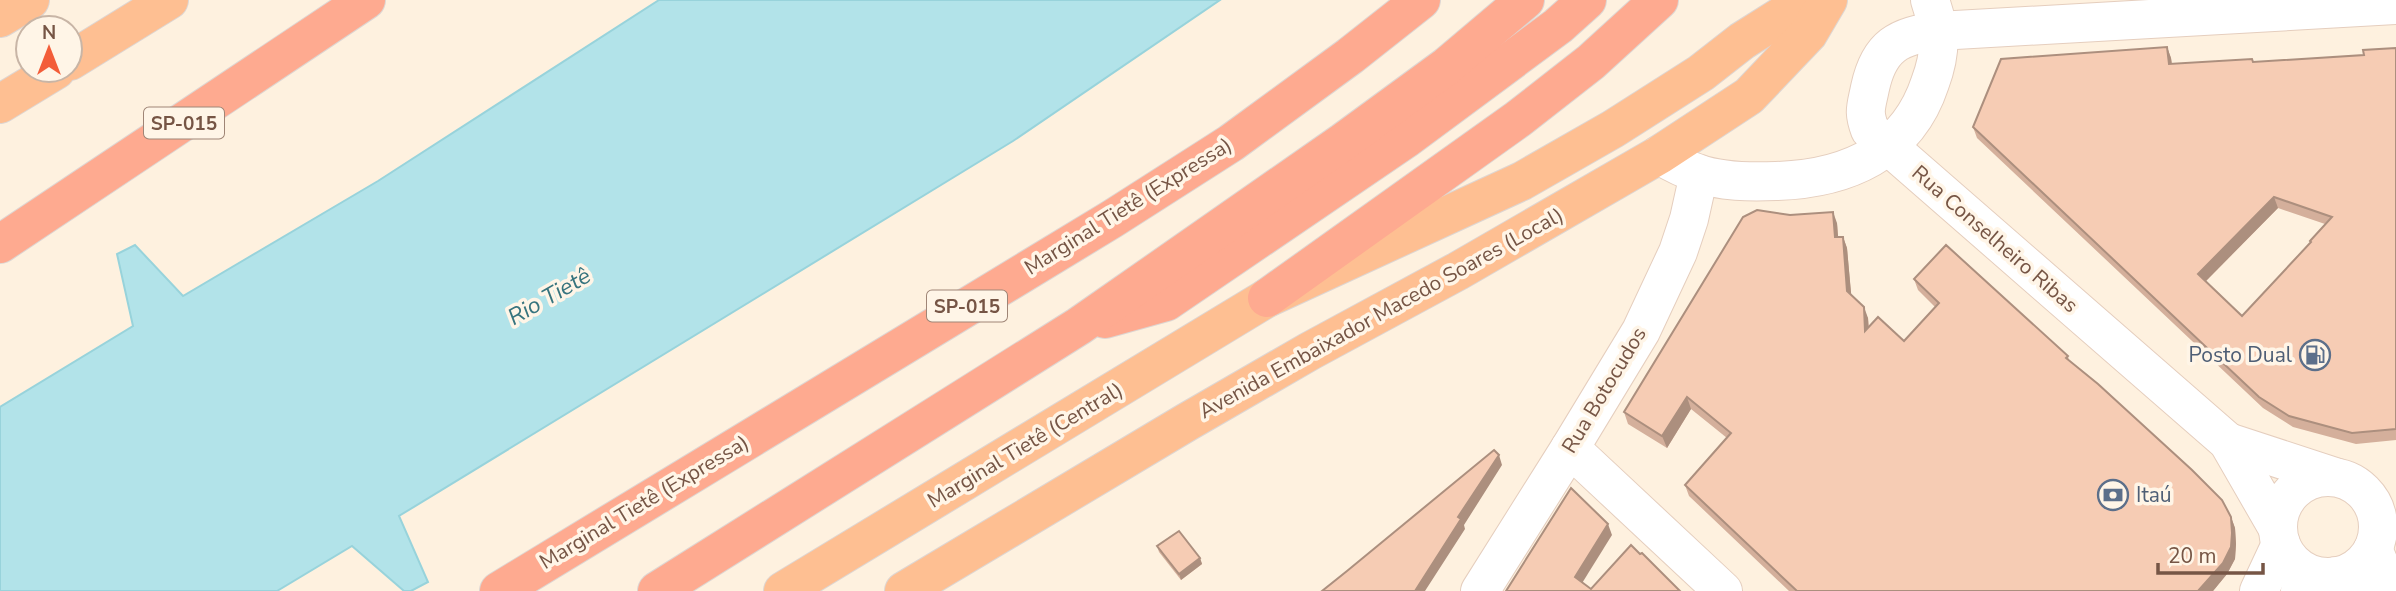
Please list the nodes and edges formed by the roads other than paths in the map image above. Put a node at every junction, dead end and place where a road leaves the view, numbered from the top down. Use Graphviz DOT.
graph roads {
  1 [pos="30,0"];
  2 [pos="169,0"];
  3 [pos="366,0"];
  4 [pos="1421,0"];
  5 [pos="1525,0"];
  6 [pos="1587,0"];
  7 [pos="1660,0"];
  8 [pos="1807,0"];
  9 [pos="1828,0"];
  10 [pos="2396,5"];
  11 [pos="1934,16"];
  12 [pos="0,18"];
  13 [pos="84,52"];
  14 [pos="33,84"];
  15 [pos="0,104"];
  16 [pos="1889,147"];
  17 [pos="1659,155"];
  18 [pos="1699,174"];
  19 [pos="0,244"];
  20 [pos="1267,298"];
  21 [pos="1079,326"];
  22 [pos="2228,442"];
  23 [pos="1570,448"];
  24 [pos="2346,481"];
  25 [pos="2396,486"];
  26 [pos="2279,536"];
  27 [pos="2382,540"];
  28 [pos="2329,584"];
  29 [pos="499,591"];
  30 [pos="657,591"];
  31 [pos="783,591"];
  32 [pos="904,591"];
  33 [pos="1480,591"];
  34 [pos="1723,591"];
  35 [pos="2259,591"];
  36 [pos="2391,591"];
  1 -- 12 [label="highway"];
  2 -- 13 [label="highway"];
  3 -- 19 [label="highway, SP-015"];
  4 -- 29 [label="highway, Marginal Tietê (Expressa) / SP-015"];
  5 -- 21 [label="highway"];
  6 -- 21 [label="highway"];
  7 -- 20 [label="highway"];
  8 -- 20 [label="highway, Marginal Tietê (Central)"];
  9 -- 17 [label="highway, Avenida Embaixador Macedo Soares (Local)"];
  10 -- 11 [label="street"];
  11 -- 16 [label="street"];
  11 -- 16 [label="street, Rua Conselheiro Ribas"];
  14 -- 15 [label="highway"];
  16 -- 18 [label="street"];
  16 -- 22 [label="street, Rua Conselheiro Ribas"];
  17 -- 18 [label="street"];
  17 -- 32 [label="highway, Avenida Embaixador Macedo Soares (Local)"];
  18 -- 23 [label="street, Rua Botocudos"];
  20 -- 31 [label="highway, Marginal Tietê (Central)"];
  21 -- 30 [label="highway"];
  22 -- 24 [label="street, Rua Conselheiro Ribas"];
  22 -- 26 [label="street, Rua Conselheiro Ribas"];
  23 -- 33 [label="street, Rua Botocudos"];
  23 -- 34 [label="street"];
  24 -- 25 [label="street"];
  24 -- 26 [label="street"];
  24 -- 27 [label="street"];
  26 -- 28 [label="street"];
  26 -- 35 [label="street"];
  27 -- 28 [label="street"];
  27 -- 36 [label="street"];
}
